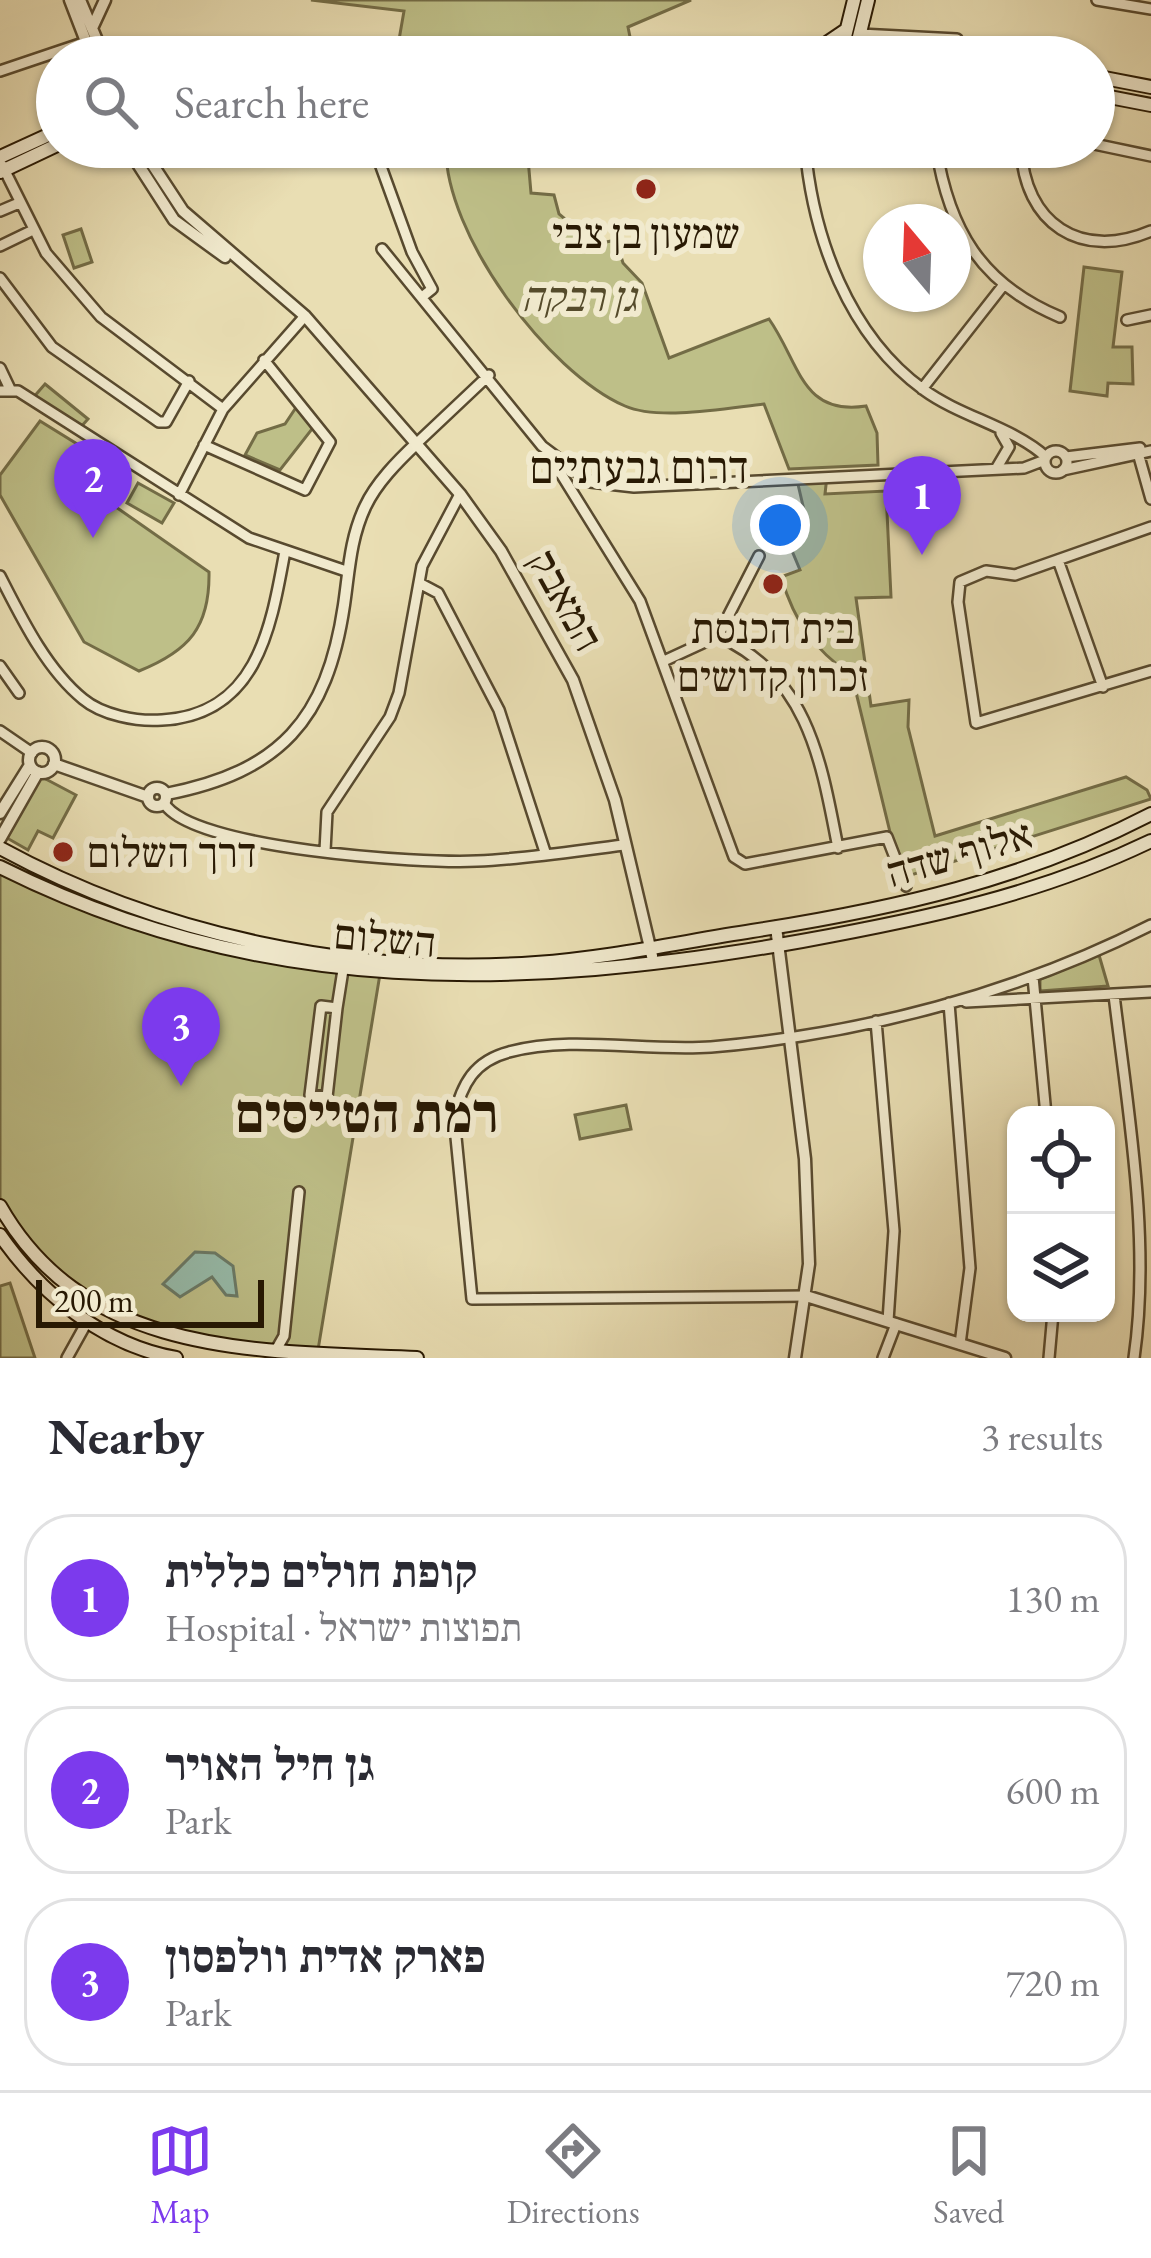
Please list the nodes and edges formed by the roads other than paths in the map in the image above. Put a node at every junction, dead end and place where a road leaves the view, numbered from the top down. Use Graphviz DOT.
graph roads {
  1 [pos="103,0"];
  2 [pos="854,0"];
  3 [pos="868,0"];
  4 [pos="1097,0"];
  5 [pos="76,2"];
  6 [pos="1151,10"];
  7 [pos="92,29"];
  8 [pos="853,32"];
  9 [pos="84,36"];
  10 [pos="95,36"];
  11 [pos="845,36"];
  12 [pos="851,36"];
  13 [pos="853,36"];
  14 [pos="856,36"];
  15 [pos="912,36"];
  16 [pos="36,59"];
  17 [pos="0,71"];
  18 [pos="1115,80"];
  19 [pos="1151,88"];
  20 [pos="1115,98"];
  21 [pos="1151,105"];
  22 [pos="36,144"];
  23 [pos="1115,148"];
  24 [pos="36,152"];
  25 [pos="1151,156"];
  26 [pos="1,165"];
  27 [pos="141,168"];
  28 [pos="155,168"];
  29 [pos="382,168"];
  30 [pos="807,168"];
  31 [pos="941,168"];
  32 [pos="1026,168"];
  33 [pos="19,203"];
  34 [pos="0,211"];
  35 [pos="31,231"];
  36 [pos="1151,231"];
  37 [pos="0,246"];
  38 [pos="382,249"];
  39 [pos="239,264"];
  40 [pos="0,278"];
  41 [pos="1002,287"];
  42 [pos="422,297"];
  43 [pos="1151,315"];
  44 [pos="305,316"];
  45 [pos="1060,317"];
  46 [pos="1127,320"];
  47 [pos="264,360"];
  48 [pos="0,368"];
  49 [pos="489,375"];
  50 [pos="189,381"];
  51 [pos="922,389"];
  52 [pos="5,390"];
  53 [pos="223,409"];
  54 [pos="1001,433"];
  55 [pos="417,443"];
  56 [pos="204,445"];
  57 [pos="542,446"];
  58 [pos="1144,454"];
  59 [pos="1066,457"];
  60 [pos="1047,462"];
  61 [pos="996,469"];
  62 [pos="1063,470"];
  63 [pos="586,479"];
  64 [pos="460,494"];
  65 [pos="179,495"];
  66 [pos="577,496"];
  67 [pos="1151,499"];
  68 [pos="1151,527"];
  69 [pos="285,551"];
  70 [pos="758,556"];
  71 [pos="1058,560"];
  72 [pos="346,571"];
  73 [pos="0,576"];
  74 [pos="421,584"];
  75 [pos="718,636"];
  76 [pos="666,660"];
  77 [pos="0,666"];
  78 [pos="1151,671"];
  79 [pos="1103,687"];
  80 [pos="19,693"];
  81 [pos="0,731"];
  82 [pos="33,764"];
  83 [pos="54,764"];
  84 [pos="165,799"];
  85 [pos="0,813"];
  86 [pos="1151,814"];
  87 [pos="0,838"];
  88 [pos="1151,841"];
  89 [pos="624,844"];
  90 [pos="0,848"];
  91 [pos="838,848"];
  92 [pos="325,851"];
  93 [pos="546,855"];
  94 [pos="4,871"];
  95 [pos="906,886"];
  96 [pos="1151,925"];
  97 [pos="776,927"];
  98 [pos="779,945"];
  99 [pos="647,948"];
  100 [pos="650,964"];
  101 [pos="343,970"];
  102 [pos="1033,976"];
  103 [pos="1151,992"];
  104 [pos="1114,995"];
  105 [pos="1036,999"];
  106 [pos="949,1003"];
  107 [pos="337,1008"];
  108 [pos="876,1022"];
  109 [pos="791,1038"];
  110 [pos="1045,1106"];
  111 [pos="298,1192"];
  112 [pos="0,1206"];
  113 [pos="0,1235"];
  114 [pos="806,1296"];
  115 [pos="87,1322"];
  116 [pos="1052,1322"];
  117 [pos="892,1323"];
  118 [pos="1147,1326"];
  119 [pos="284,1336"];
  120 [pos="960,1344"];
  121 [pos="276,1351"];
  122 [pos="300,1354"];
  123 [pos="67,1358"];
  124 [pos="171,1358"];
  125 [pos="417,1358"];
  126 [pos="795,1358"];
  127 [pos="883,1358"];
  128 [pos="1006,1358"];
  129 [pos="1049,1358"];
  130 [pos="1134,1358"];
  1 -- 5 [label="street"];
  1 -- 7 [label="street"];
  2 -- 8 [label="main road"];
  3 -- 8 [label="main road"];
  4 -- 6 [label="street"];
  5 -- 7 [label="street"];
  5 -- 9 [label="street"];
  7 -- 10 [label="street"];
  8 -- 11 [label="main road"];
  8 -- 12 [label="main road"];
  8 -- 13 [label="main road"];
  8 -- 14 [label="main road"];
  8 -- 15 [label="street"];
  16 -- 17 [label="street"];
  18 -- 19 [label="main road"];
  20 -- 21 [label="main road"];
  22 -- 26 [label="main road"];
  23 -- 25 [label="street"];
  24 -- 26 [label="main road"];
  26 -- 33 [label="street"];
  27 -- 39 [label="street, המאבק"];
  28 -- 39 [label="street, המאבק"];
  29 -- 42 [label="street"];
  30 -- 51 [label="street"];
  31 -- 41 [label="street"];
  32 -- 36 [label="street"];
  33 -- 34 [label="street"];
  33 -- 35 [label="street"];
  35 -- 37 [label="street"];
  35 -- 50 [label="street"];
  38 -- 42 [label="street"];
  39 -- 44 [label="street, המאבק"];
  40 -- 50 [label="street"];
  41 -- 45 [label="street"];
  41 -- 51 [label="street"];
  42 -- 49 [label="street"];
  43 -- 46 [label="street"];
  44 -- 47 [label="street"];
  44 -- 55 [label="street, המאבק"];
  47 -- 53 [label="street"];
  47 -- 56 [label="street"];
  48 -- 52 [label="street"];
  49 -- 55 [label="street"];
  49 -- 57 [label="street"];
  50 -- 53 [label="street"];
  51 -- 54 [label="street"];
  52 -- 65 [label="street"];
  53 -- 56 [label="street"];
  54 -- 60 [label="street"];
  54 -- 61 [label="street"];
  55 -- 64 [label="street, המאבק"];
  55 -- 72 [label="street"];
  56 -- 65 [label="street"];
  57 -- 63 [label="street"];
  57 -- 66 [label="street"];
  58 -- 59 [label="street"];
  58 -- 62 [label="street"];
  58 -- 67 [label="street"];
  59 -- 60 [label="street"];
  59 -- 62 [label="street"];
  60 -- 61 [label="street"];
  60 -- 62 [label="street"];
  61 -- 63 [label="street"];
  63 -- 66 [label="street"];
  64 -- 74 [label="street"];
  64 -- 89 [label="street, המאבק"];
  65 -- 69 [label="street"];
  66 -- 76 [label="street"];
  68 -- 71 [label="street"];
  69 -- 72 [label="street"];
  69 -- 73 [label="street"];
  70 -- 75 [label="street"];
  71 -- 79 [label="street"];
  71 -- 79 [label="street"];
  72 -- 84 [label="street"];
  74 -- 92 [label="street"];
  74 -- 93 [label="street"];
  75 -- 76 [label="street"];
  75 -- 91 [label="street"];
  76 -- 91 [label="street"];
  77 -- 80 [label="street"];
  78 -- 79 [label="street"];
  81 -- 82 [label="street"];
  82 -- 83 [label="street"];
  82 -- 83 [label="street"];
  82 -- 85 [label="street"];
  82 -- 87 [label="street"];
  83 -- 84 [label="street"];
  84 -- 92 [label="street"];
  86 -- 97 [label="main road, אלוף שדה"];
  88 -- 98 [label="main road, אלוף שדה"];
  89 -- 93 [label="street"];
  89 -- 99 [label="street, המאבק"];
  90 -- 99 [label="main road, השלום"];
  91 -- 95 [label="street"];
  92 -- 93 [label="street"];
  94 -- 101 [label="main road, השלום"];
  96 -- 102 [label="street"];
  97 -- 98 [label="street"];
  97 -- 99 [label="main road, השלום"];
  98 -- 100 [label="main road, השלום"];
  98 -- 109 [label="street"];
  99 -- 100 [label="street, המאבק"];
  100 -- 101 [label="main road, השלום"];
  101 -- 107 [label="street"];
  102 -- 105 [label="street"];
  102 -- 106 [label="street"];
  103 -- 104 [label="street"];
  104 -- 105 [label="street"];
  104 -- 118 [label="street"];
  105 -- 106 [label="street"];
  105 -- 110 [label="street"];
  106 -- 108 [label="street"];
  106 -- 120 [label="street"];
  107 -- 107 [label="street"];
  108 -- 109 [label="street"];
  108 -- 117 [label="street"];
  109 -- 114 [label="street"];
  109 -- 114 [label="street"];
  111 -- 119 [label="street"];
  112 -- 121 [label="main road"];
  113 -- 115 [label="main road"];
  114 -- 117 [label="street"];
  114 -- 126 [label="street"];
  115 -- 123 [label="street"];
  115 -- 124 [label="main road"];
  116 -- 129 [label="street"];
  117 -- 120 [label="street"];
  117 -- 127 [label="street"];
  118 -- 130 [label="street"];
  119 -- 121 [label="street"];
  119 -- 122 [label="street"];
  120 -- 128 [label="street"];
  121 -- 122 [label="main road"];
  122 -- 125 [label="main road"];
}
